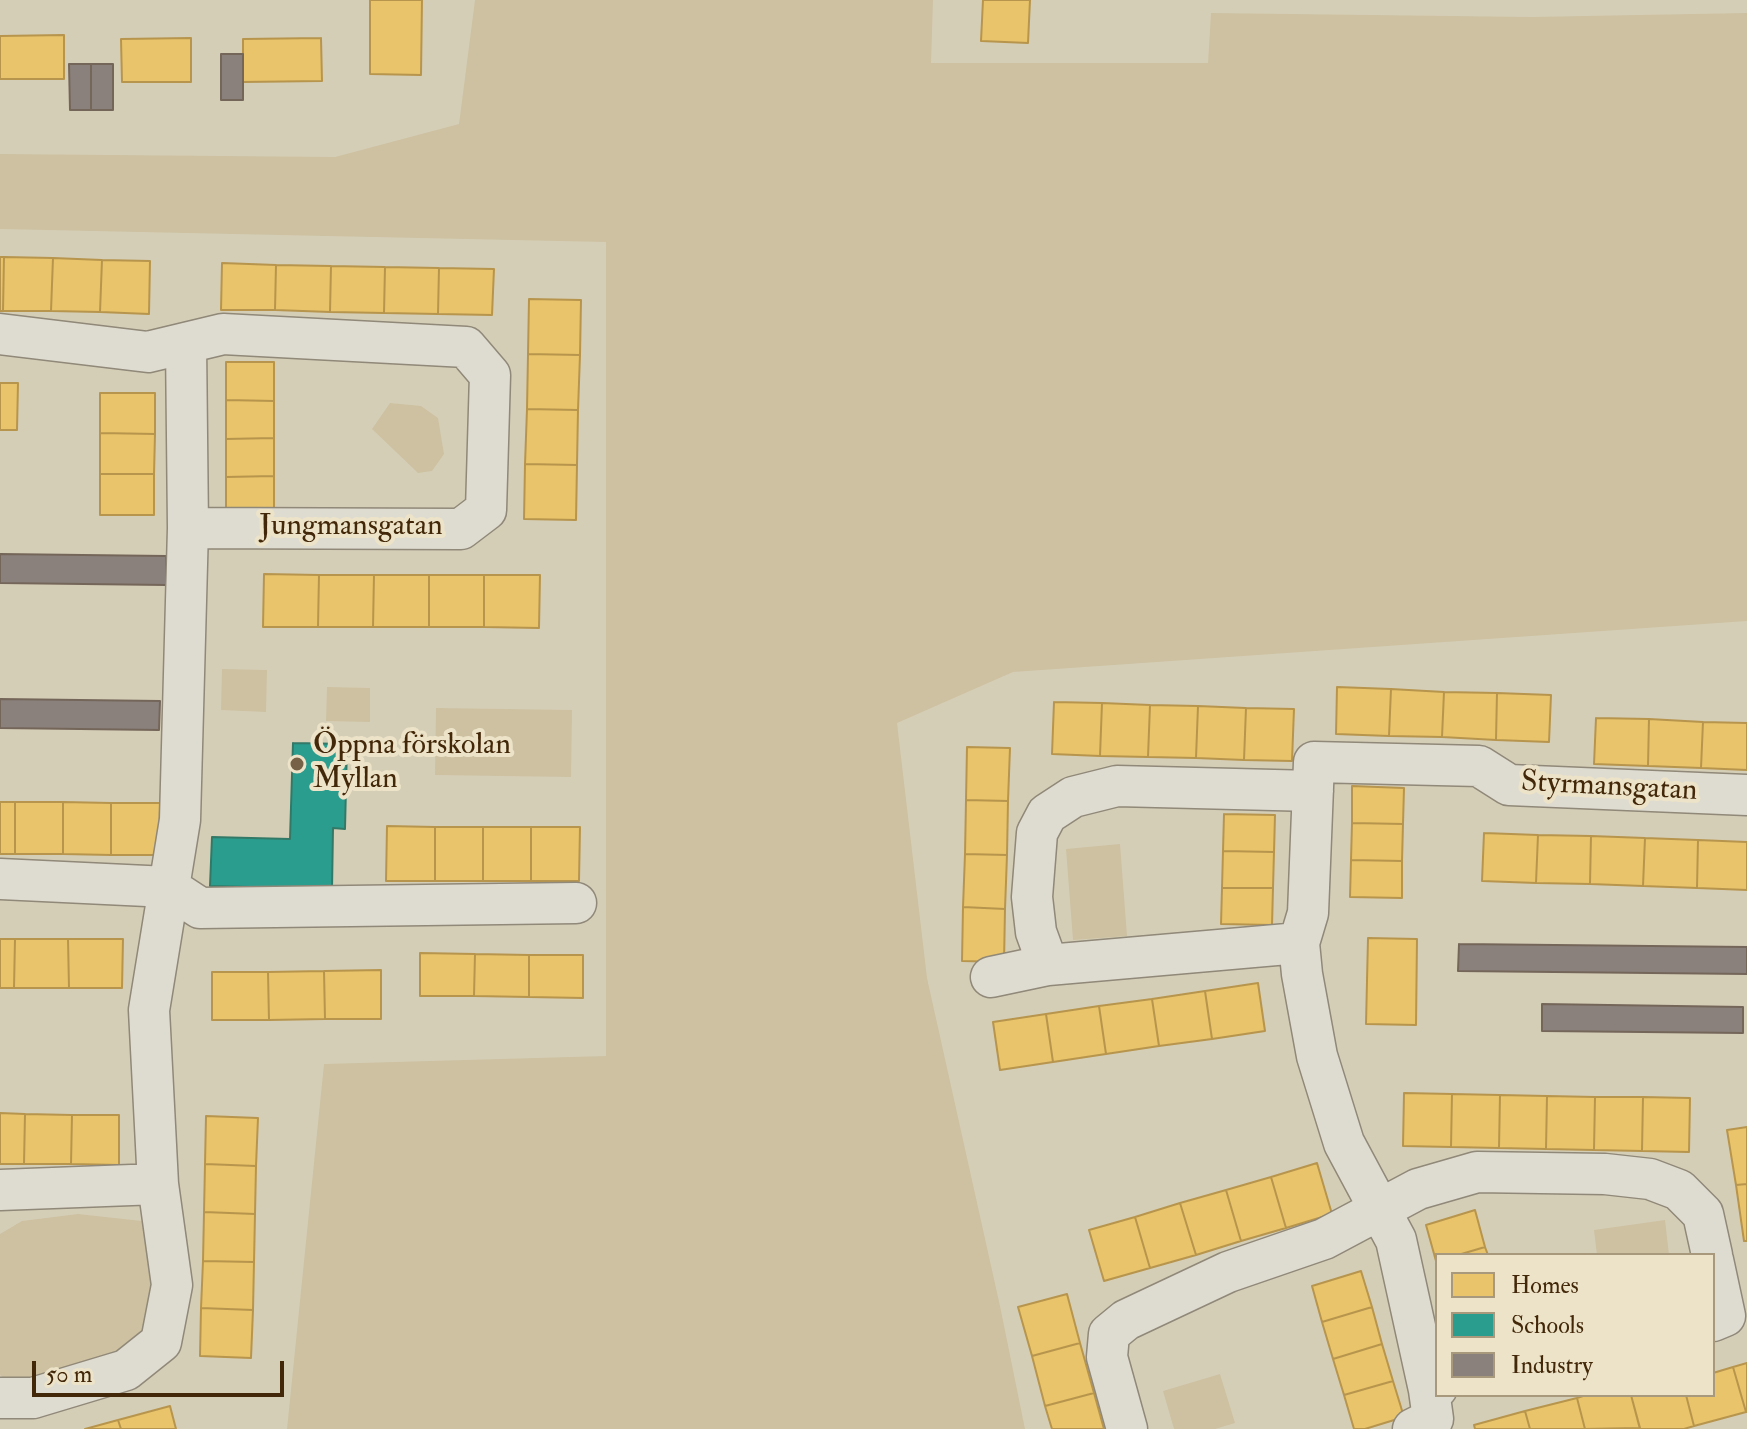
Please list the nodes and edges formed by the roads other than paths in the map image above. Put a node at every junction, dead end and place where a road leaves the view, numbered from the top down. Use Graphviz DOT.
graph roads {
  1 [pos="0,334"];
  2 [pos="186,343"];
  3 [pos="188,528"];
  4 [pos="1313,791"];
  5 [pos="1747,795"];
  6 [pos="0,879"];
  7 [pos="168,887"];
  8 [pos="576,903"];
  9 [pos="1299,943"];
  10 [pos="1048,965"];
  11 [pos="991,977"];
  12 [pos="158,1184"];
  13 [pos="0,1190"];
  14 [pos="1380,1211"];
  15 [pos="1711,1253"];
  16 [pos="1715,1271"];
  17 [pos="1715,1320"];
  18 [pos="1433,1389"];
  19 [pos="0,1398"];
  20 [pos="1127,1429"];
  21 [pos="1413,1429"];
  1 -- 2 [label="street, Jungmansgatan"];
  2 -- 3 [label="street"];
  2 -- 3 [label="street, Jungmansgatan"];
  3 -- 7 [label="street"];
  4 -- 5 [label="street, Styrmansgatan"];
  4 -- 9 [label="street, Styrmansgatan"];
  4 -- 10 [label="street"];
  6 -- 7 [label="street"];
  7 -- 8 [label="street"];
  7 -- 12 [label="street"];
  9 -- 10 [label="street"];
  9 -- 14 [label="street, Styrmansgatan"];
  10 -- 11 [label="street"];
  12 -- 13 [label="street"];
  12 -- 19 [label="street"];
  14 -- 15 [label="street"];
  14 -- 18 [label="street, Styrmansgatan"];
  14 -- 20 [label="street"];
  16 -- 17 [label="street"];
  18 -- 21 [label="street, Styrmansgatan"];
}
